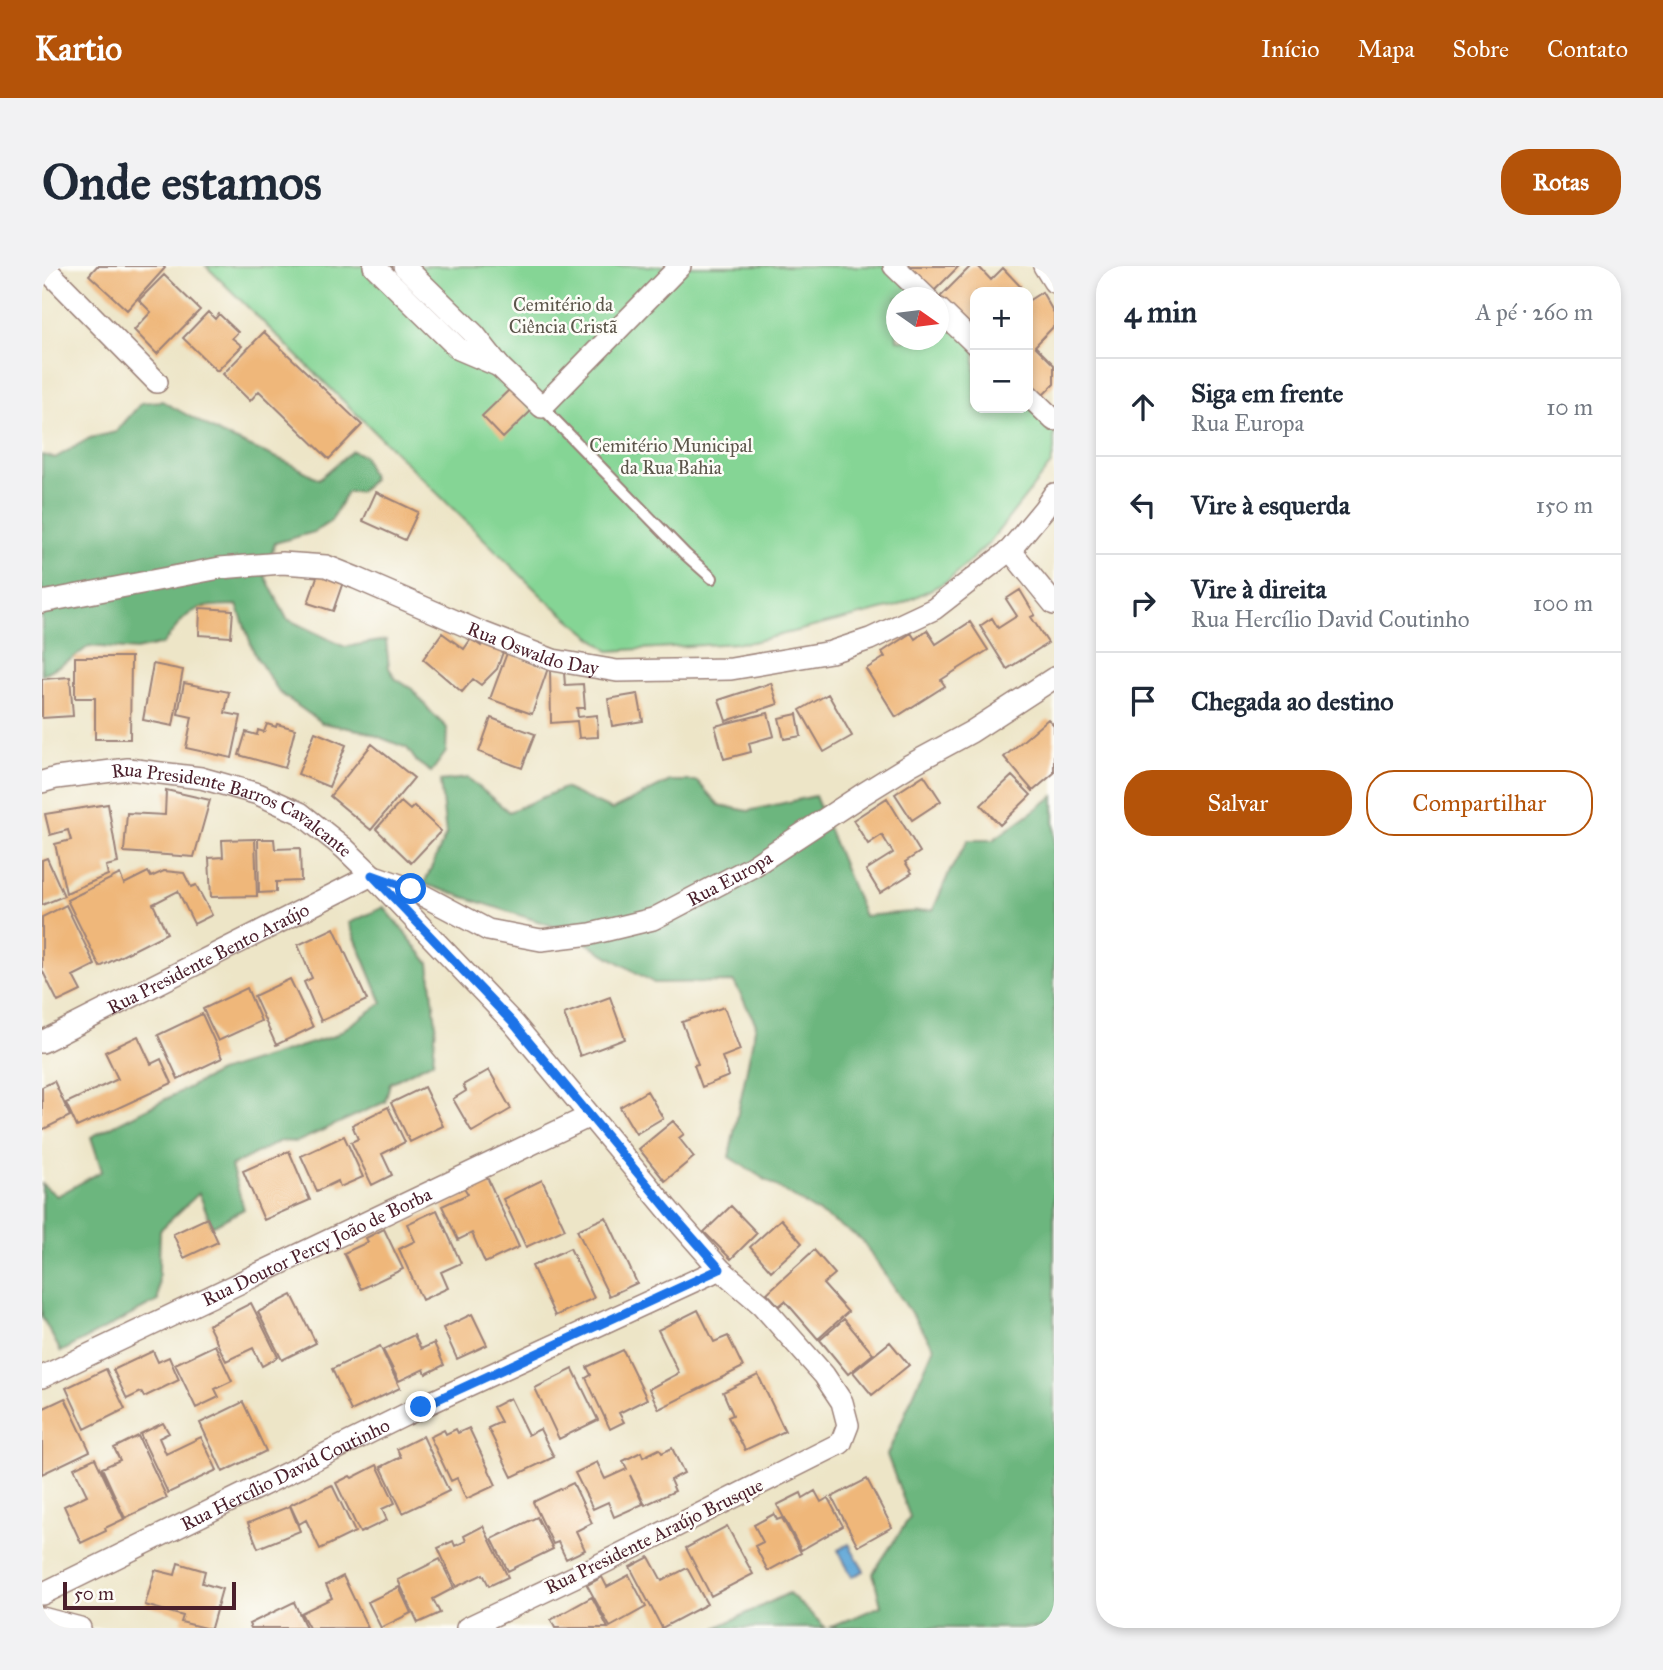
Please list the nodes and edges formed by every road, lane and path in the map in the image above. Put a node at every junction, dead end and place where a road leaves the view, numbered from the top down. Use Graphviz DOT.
graph roads {
  1 [pos="43,266"];
  2 [pos="374,266"];
  3 [pos="404,266"];
  4 [pos="680,266"];
  5 [pos="894,266"];
  6 [pos="1044,266"];
  7 [pos="1054,282"];
  8 [pos="916,287"];
  9 [pos="949,319"];
  10 [pos="474,334"];
  11 [pos="970,339"];
  12 [pos="459,349"];
  13 [pos="500,367"];
  14 [pos="157,382"];
  15 [pos="1033,400"];
  16 [pos="542,407"];
  17 [pos="1054,420"];
  18 [pos="1054,494"];
  19 [pos="1010,550"];
  20 [pos="712,578"];
  21 [pos="42,602"];
  22 [pos="1054,604"];
  23 [pos="1054,678"];
  24 [pos="42,782"];
  25 [pos="372,875"];
  26 [pos="42,1042"];
  27 [pos="590,1116"];
  28 [pos="720,1269"];
  29 [pos="42,1377"];
  30 [pos="841,1443"];
  31 [pos="42,1594"];
  32 [pos="42,1618"];
  33 [pos="80,1628"];
  34 [pos="467,1628"];
  1 -- 14 [label="street"];
  2 -- 12 [label="street"];
  3 -- 10 [label="street"];
  4 -- 16 [label="street"];
  5 -- 8 [label="street"];
  6 -- 7 [label="street"];
  9 -- 11 [label="street"];
  10 -- 12 [label="lane"];
  10 -- 13 [label="street"];
  12 -- 13 [label="street"];
  13 -- 16 [label="street"];
  15 -- 17 [label="street"];
  16 -- 20 [label="lane"];
  18 -- 19 [label="street, Rua Oswaldo Day"];
  19 -- 21 [label="street, Rua Oswaldo Day"];
  19 -- 22 [label="street"];
  23 -- 25 [label="street, Rua Europa"];
  24 -- 25 [label="street, Rua Presidente Barros Cavalcante"];
  25 -- 26 [label="street, Rua Presidente Bento Araújo"];
  25 -- 27 [label="street, Rua Presidente Barros Cavalcante"];
  27 -- 28 [label="street, Rua Presidente Barros Cavalcante"];
  27 -- 29 [label="street, Rua Doutor Percy João de Borba"];
  28 -- 30 [label="street, Rua Presidente Barros Cavalcante"];
  28 -- 31 [label="street, Rua Hercílio David Coutinho"];
  30 -- 34 [label="street, Rua Presidente Araújo Brusque"];
  32 -- 33 [label="street"];
}
